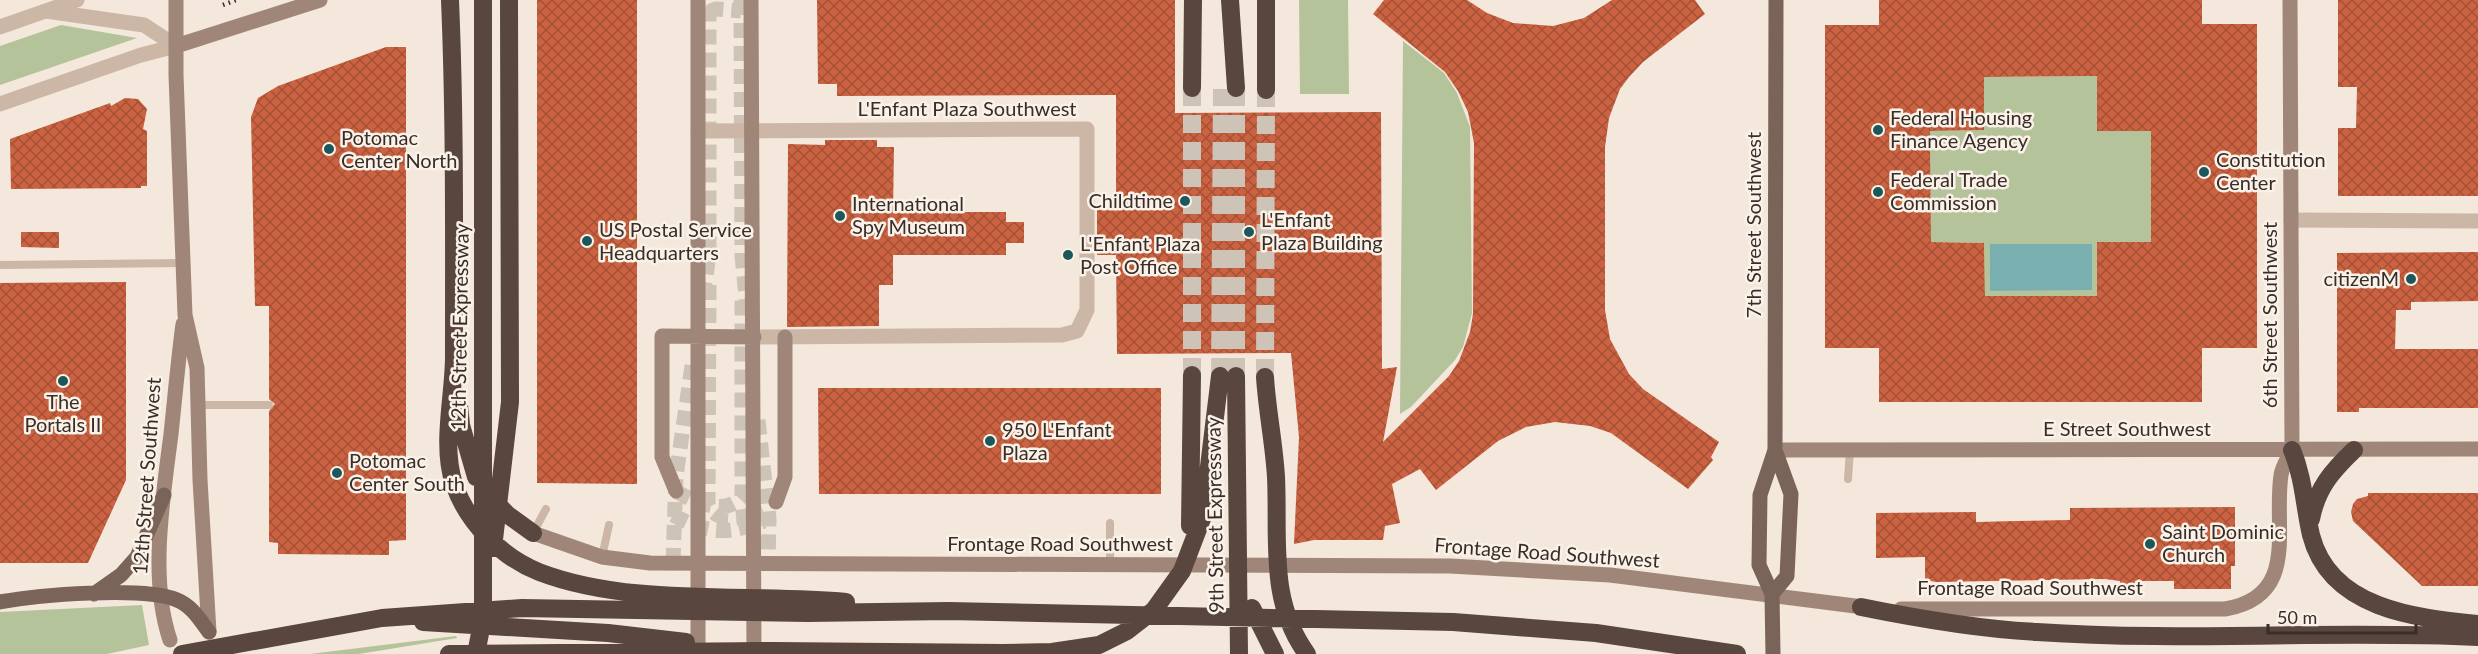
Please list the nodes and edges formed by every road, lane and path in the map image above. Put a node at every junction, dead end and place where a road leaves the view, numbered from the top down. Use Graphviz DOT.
graph roads {
  1 [pos="77,0"];
  2 [pos="176,0"];
  3 [pos="320,0"];
  4 [pos="450,0"];
  5 [pos="462,0"];
  6 [pos="483,0"];
  7 [pos="509,0"];
  8 [pos="698,0"];
  9 [pos="751,0"];
  10 [pos="1193,0"];
  11 [pos="1266,0"];
  12 [pos="1776,0"];
  13 [pos="2290,0"];
  14 [pos="1230,5"];
  15 [pos="46,11"];
  16 [pos="0,27"];
  17 [pos="176,46"];
  18 [pos="1192,88"];
  19 [pos="1229,89"];
  20 [pos="1266,90"];
  21 [pos="0,104"];
  22 [pos="455,109"];
  23 [pos="698,131"];
  24 [pos="752,131"];
  25 [pos="2291,220"];
  26 [pos="2478,221"];
  27 [pos="182,263"];
  28 [pos="0,265"];
  29 [pos="184,315"];
  30 [pos="699,337"];
  31 [pos="754,337"];
  32 [pos="785,337"];
  33 [pos="454,361"];
  34 [pos="1192,375"];
  35 [pos="1265,377"];
  36 [pos="199,405"];
  37 [pos="269,405"];
  38 [pos="2478,449"];
  39 [pos="1775,450"];
  40 [pos="1850,450"];
  41 [pos="2292,450"];
  42 [pos="2354,450"];
  43 [pos="1848,479"];
  44 [pos="676,491"];
  45 [pos="164,495"];
  46 [pos="776,502"];
  47 [pos="546,509"];
  48 [pos="1197,516"];
  49 [pos="1110,523"];
  50 [pos="609,525"];
  51 [pos="2310,526"];
  52 [pos="533,533"];
  53 [pos="602,557"];
  54 [pos="1110,566"];
  55 [pos="1239,572"];
  56 [pos="94,594"];
  57 [pos="1772,594"];
  58 [pos="159,596"];
  59 [pos="0,600"];
  60 [pos="1861,608"];
  61 [pos="949,611"];
  62 [pos="382,618"];
  63 [pos="483,618"];
  64 [pos="2478,624"];
  65 [pos="209,633"];
  66 [pos="2478,638"];
  67 [pos="176,647"];
  68 [pos="774,651"];
  69 [pos="1003,653"];
  70 [pos="449,654"];
  71 [pos="476,654"];
  72 [pos="698,654"];
  73 [pos="754,654"];
  74 [pos="1239,654"];
  75 [pos="1275,654"];
  76 [pos="1307,654"];
  77 [pos="1737,654"];
  78 [pos="1773,654"];
  1 -- 15 [label="street"];
  2 -- 17 [label="street, 12th Street Southwest"];
  3 -- 17 [label="street"];
  4 -- 22 [label="highway"];
  5 -- 22 [label="highway"];
  6 -- 63 [label="highway, 12th Street Expressway"];
  7 -- 63 [label="highway"];
  8 -- 23 [label="street"];
  9 -- 24 [label="street"];
  10 -- 18 [label="highway"];
  11 -- 20 [label="highway"];
  12 -- 39 [label="main road, 7th Street Southwest"];
  13 -- 25 [label="street, 6th Street Southwest"];
  14 -- 19 [label="highway"];
  15 -- 16 [label="street"];
  15 -- 17 [label="street"];
  17 -- 21 [label="street"];
  17 -- 27 [label="street, 12th Street Southwest"];
  22 -- 33 [label="highway"];
  23 -- 24 [label="street, L'Enfant Plaza Southwest"];
  23 -- 30 [label="street"];
  24 -- 31 [label="street"];
  24 -- 32 [label="street, L'Enfant Plaza Southwest"];
  25 -- 26 [label="street"];
  25 -- 41 [label="street, 6th Street Southwest"];
  27 -- 28 [label="lane"];
  27 -- 29 [label="street, 12th Street Southwest"];
  29 -- 36 [label="street, 12th Street Southwest"];
  29 -- 45 [label="street, 12th Street Southwest"];
  30 -- 31 [label="street, L'Enfant Plaza Southwest"];
  30 -- 44 [label="street, L'Enfant Plaza Southwest"];
  30 -- 72 [label="street"];
  31 -- 32 [label="street, L'Enfant Plaza Southwest"];
  31 -- 73 [label="street"];
  32 -- 46 [label="street"];
  33 -- 52 [label="highway"];
  33 -- 61 [label="highway"];
  34 -- 48 [label="highway"];
  35 -- 76 [label="highway"];
  36 -- 37 [label="lane"];
  36 -- 65 [label="street, 12th Street Southwest"];
  38 -- 42 [label="street, E Street Southwest"];
  39 -- 40 [label="street, E Street Southwest"];
  39 -- 57 [label="main road, 7th Street Southwest"];
  39 -- 57 [label="main road, 7th Street Southwest"];
  40 -- 41 [label="street, E Street Southwest"];
  40 -- 43 [label="lane"];
  41 -- 42 [label="street, E Street Southwest"];
  41 -- 51 [label="highway"];
  41 -- 60 [label="street, Frontage Road Southwest"];
  42 -- 51 [label="highway"];
  45 -- 56 [label="main road"];
  45 -- 58 [label="street, 12th Street Southwest"];
  47 -- 52 [label="lane"];
  48 -- 55 [label="highway, 9th Street Expressway"];
  48 -- 69 [label="highway"];
  49 -- 54 [label="lane"];
  50 -- 53 [label="lane"];
  51 -- 64 [label="highway"];
  52 -- 53 [label="street, Frontage Road Southwest"];
  53 -- 54 [label="street, Frontage Road Southwest"];
  54 -- 57 [label="street, Frontage Road Southwest"];
  55 -- 74 [label="highway, 9th Street Expressway"];
  55 -- 75 [label="highway"];
  56 -- 58 [label="main road"];
  56 -- 59 [label="main road"];
  57 -- 60 [label="street, Frontage Road Southwest"];
  57 -- 78 [label="main road, 7th Street Southwest"];
  58 -- 65 [label="main road"];
  58 -- 67 [label="street, 12th Street Southwest"];
  60 -- 66 [label="highway"];
  61 -- 62 [label="highway"];
  61 -- 77 [label="highway"];
  62 -- 67 [label="highway"];
  62 -- 68 [label="highway"];
  63 -- 71 [label="highway, 12th Street Expressway"];
  68 -- 69 [label="highway"];
  68 -- 70 [label="highway"];
}
